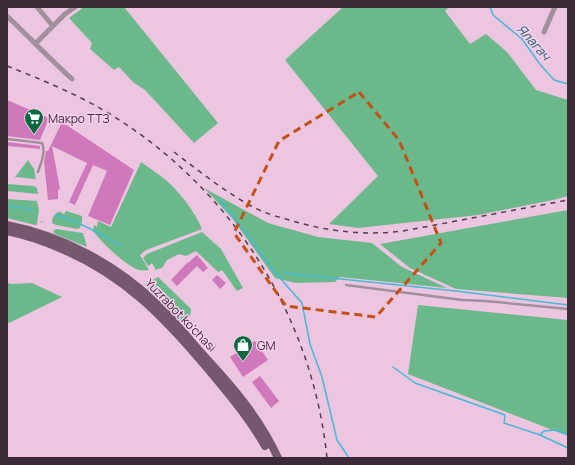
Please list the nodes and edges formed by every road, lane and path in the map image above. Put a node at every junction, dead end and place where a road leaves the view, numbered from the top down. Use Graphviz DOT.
graph roads {
  1 [pos="37,7"];
  2 [pos="75,7"];
  3 [pos="555,7"];
  4 [pos="7,16"];
  5 [pos="53,26"];
  6 [pos="544,32"];
  7 [pos="36,43"];
  8 [pos="72,79"];
  9 [pos="7,139"];
  10 [pos="38,172"];
  11 [pos="46,220"];
  12 [pos="30,224"];
  13 [pos="7,225"];
  14 [pos="7,231"];
  15 [pos="43,238"];
  16 [pos="346,285"];
  17 [pos="568,309"];
  18 [pos="272,458"];
  19 [pos="278,458"];
  1 -- 5 [label="street"];
  2 -- 5 [label="street"];
  3 -- 6 [label="street"];
  4 -- 7 [label="street"];
  5 -- 7 [label="street"];
  7 -- 8 [label="street"];
  9 -- 10 [label="lane"];
  11 -- 12 [label="path"];
  13 -- 15 [label="main road, Yuzrabot ko'chasi"];
  14 -- 15 [label="main road, Yuzrabot ko'chasi"];
  15 -- 18 [label="main road, Yuzrabot ko'chasi"];
  15 -- 19 [label="main road, Yuzrabot ko'chasi"];
  16 -- 17 [label="lane"];
}
